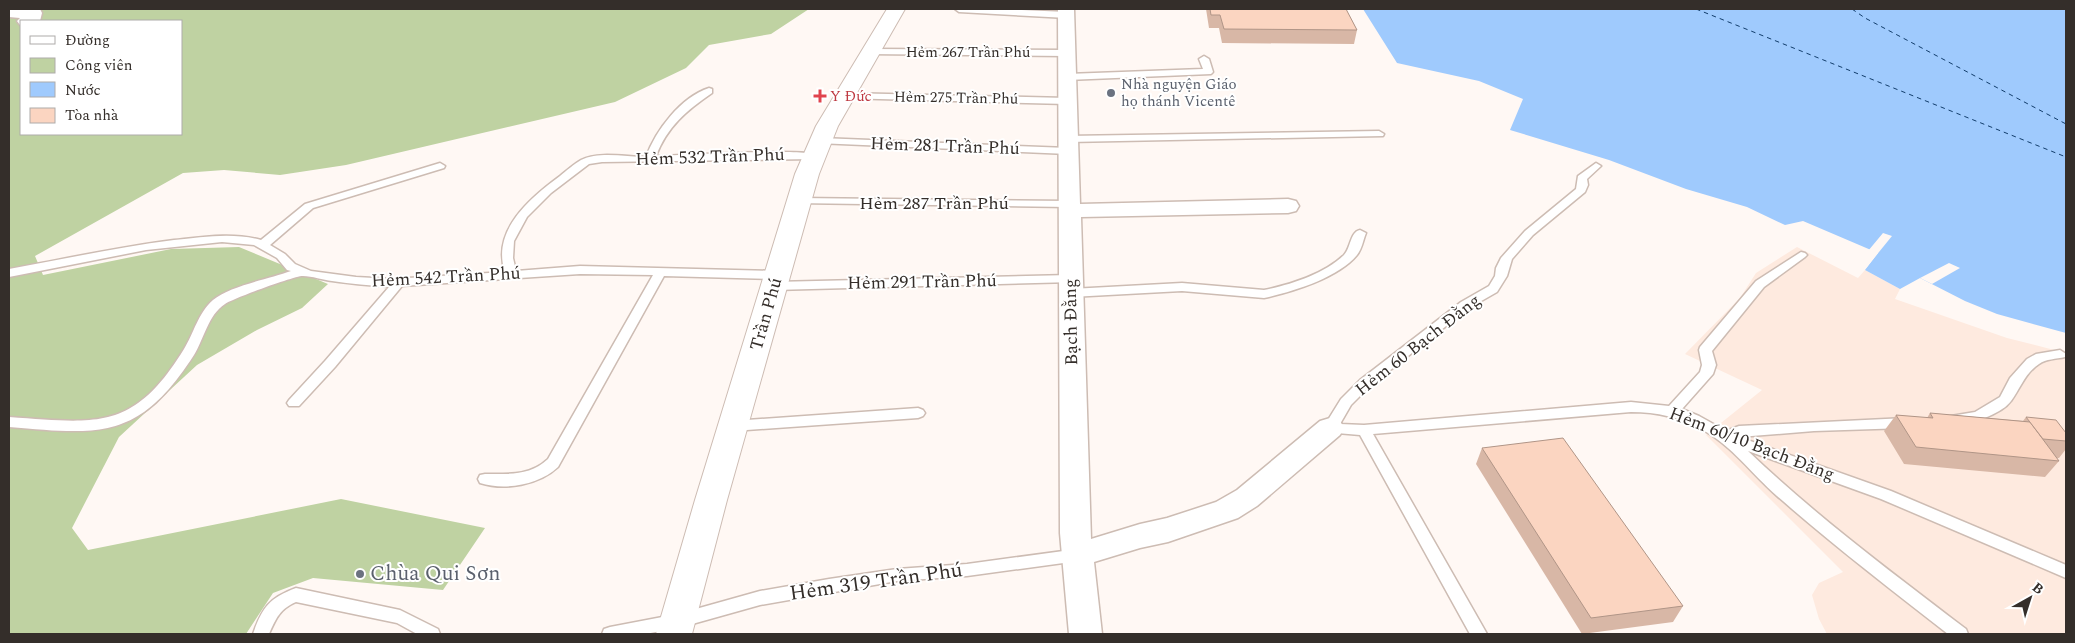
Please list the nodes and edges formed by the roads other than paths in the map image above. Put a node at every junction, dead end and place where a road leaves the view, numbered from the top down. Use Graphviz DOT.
graph roads {
  1 [pos="896,9"];
  2 [pos="959,9"];
  3 [pos="9,12"];
  4 [pos="1066,12"];
  5 [pos="30,20"];
  6 [pos="870,52"];
  7 [pos="1066,52"];
  8 [pos="1204,59"];
  9 [pos="1067,89"];
  10 [pos="709,91"];
  11 [pos="844,96"];
  12 [pos="1379,134"];
  13 [pos="1068,145"];
  14 [pos="818,148"];
  15 [pos="650,159"];
  16 [pos="440,166"];
  17 [pos="1596,166"];
  18 [pos="799,202"];
  19 [pos="1288,206"];
  20 [pos="1069,207"];
  21 [pos="1360,233"];
  22 [pos="262,245"];
  23 [pos="1801,255"];
  24 [pos="9,272"];
  25 [pos="302,272"];
  26 [pos="660,273"];
  27 [pos="512,275"];
  28 [pos="776,281"];
  29 [pos="399,282"];
  30 [pos="1070,286"];
  31 [pos="2060,354"];
  32 [pos="294,404"];
  33 [pos="1673,410"];
  34 [pos="918,413"];
  35 [pos="1942,421"];
  36 [pos="9,422"];
  37 [pos="1924,423"];
  38 [pos="733,426"];
  39 [pos="1330,428"];
  40 [pos="1364,430"];
  41 [pos="1725,437"];
  42 [pos="485,479"];
  43 [pos="1078,555"];
  44 [pos="2066,572"];
  45 [pos="676,628"];
  46 [pos="261,634"];
  47 [pos="432,634"];
  48 [pos="610,634"];
  49 [pos="1086,634"];
  50 [pos="1479,634"];
  51 [pos="1960,634"];
  1 -- 6 [label="main road, Trần Phú"];
  2 -- 4 [label="lane"];
  3 -- 5 [label="street"];
  4 -- 7 [label="street, Bạch Đằng"];
  6 -- 7 [label="lane, Hẻm 267 Trần Phú"];
  6 -- 11 [label="main road, Trần Phú"];
  7 -- 9 [label="street, Bạch Đằng"];
  8 -- 9 [label="lane, Hẻm 275 Trần Phú"];
  9 -- 11 [label="lane, Hẻm 275 Trần Phú"];
  9 -- 13 [label="street, Bạch Đằng"];
  10 -- 15 [label="lane"];
  11 -- 14 [label="main road, Trần Phú"];
  12 -- 13 [label="lane, Hẻm 281 Trần Phú"];
  13 -- 14 [label="lane, Hẻm 281 Trần Phú"];
  13 -- 20 [label="street, Bạch Đằng"];
  14 -- 15 [label="lane, Hẻm 532 Trần Phú"];
  14 -- 18 [label="main road, Trần Phú"];
  15 -- 27 [label="lane, Hẻm 532 Trần Phú"];
  16 -- 22 [label="lane"];
  17 -- 39 [label="lane, Hẻm 60 Bạch Đằng"];
  18 -- 20 [label="lane, Hẻm 287 Trần Phú"];
  18 -- 28 [label="main road, Trần Phú"];
  19 -- 20 [label="street"];
  20 -- 30 [label="street, Bạch Đằng"];
  21 -- 30 [label="lane, Hẻm 291 Trần Phú"];
  22 -- 24 [label="lane, Hẻm 542 Trần Phú"];
  22 -- 25 [label="lane, Hẻm 542 Trần Phú"];
  23 -- 33 [label="lane"];
  25 -- 29 [label="lane, Hẻm 542 Trần Phú"];
  25 -- 36 [label="lane"];
  26 -- 27 [label="lane, Hẻm 542 Trần Phú"];
  26 -- 28 [label="lane, Hẻm 542 Trần Phú"];
  26 -- 42 [label="lane"];
  27 -- 29 [label="lane, Hẻm 542 Trần Phú"];
  28 -- 30 [label="lane, Hẻm 291 Trần Phú"];
  28 -- 38 [label="main road, Trần Phú"];
  29 -- 32 [label="lane"];
  30 -- 43 [label="street, Bạch Đằng"];
  31 -- 35 [label="lane"];
  33 -- 40 [label="lane, Hẻm 60/10 Bạch Đằng"];
  33 -- 41 [label="lane, Hẻm 60/10 Bạch Đằng"];
  34 -- 38 [label="lane"];
  37 -- 41 [label="lane"];
  38 -- 45 [label="main road, Trần Phú"];
  39 -- 40 [label="lane, Hẻm 60/10 Bạch Đằng"];
  39 -- 43 [label="street, Hẻm 60 Bạch Đằng"];
  40 -- 50 [label="lane"];
  41 -- 44 [label="lane, Hẻm 60/10 Bạch Đằng"];
  41 -- 51 [label="lane"];
  43 -- 45 [label="lane, Hẻm 319 Trần Phú"];
  43 -- 49 [label="street, Bạch Đằng"];
  45 -- 48 [label="lane, Hẻm 319 Trần Phú"];
  46 -- 47 [label="lane"];
}
